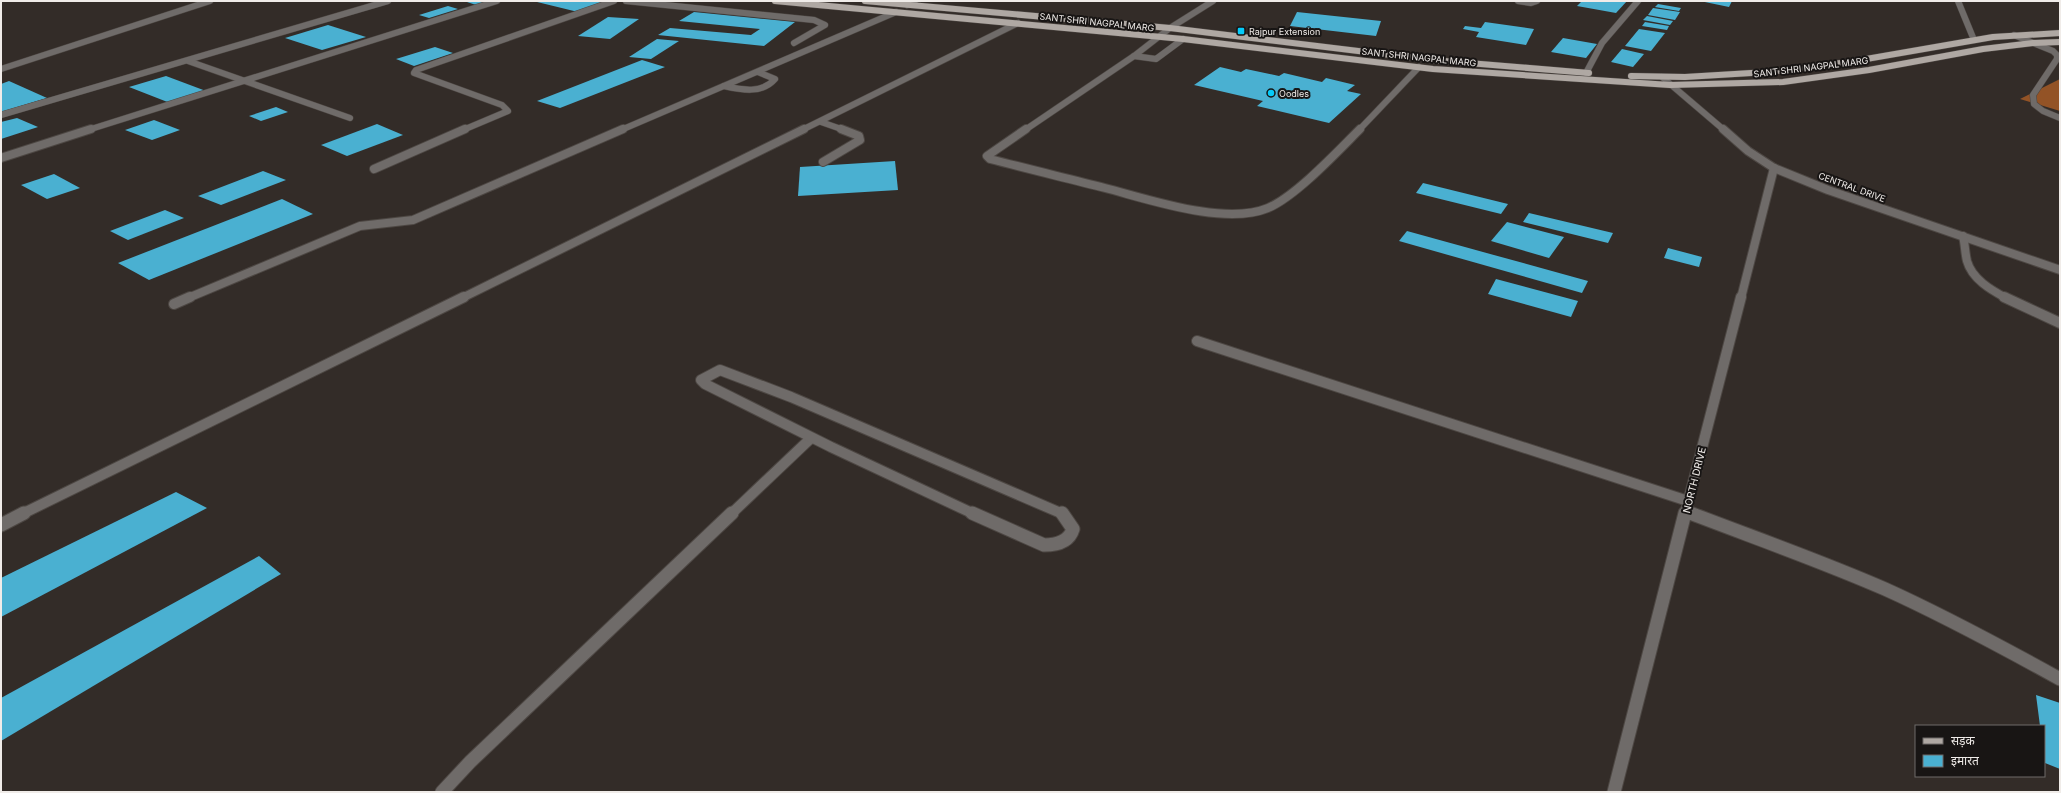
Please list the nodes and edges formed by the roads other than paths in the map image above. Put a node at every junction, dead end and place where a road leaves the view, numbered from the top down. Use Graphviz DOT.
graph roads {
  1 [pos="210,1"];
  2 [pos="388,1"];
  3 [pos="497,1"];
  4 [pos="614,1"];
  5 [pos="626,1"];
  6 [pos="775,1"];
  7 [pos="865,1"];
  8 [pos="914,1"];
  9 [pos="1213,1"];
  10 [pos="1518,1"];
  11 [pos="1536,1"];
  12 [pos="1638,1"];
  13 [pos="1958,1"];
  14 [pos="907,5"];
  15 [pos="896,12"];
  16 [pos="1018,23"];
  17 [pos="1170,28"];
  18 [pos="2060,33"];
  19 [pos="2014,35"];
  20 [pos="1159,37"];
  21 [pos="1183,39"];
  22 [pos="1974,40"];
  23 [pos="2060,42"];
  24 [pos="794,43"];
  25 [pos="2033,43"];
  26 [pos="1134,56"];
  27 [pos="188,61"];
  28 [pos="1419,67"];
  29 [pos="1,69"];
  30 [pos="758,72"];
  31 [pos="1586,73"];
  32 [pos="1662,78"];
  33 [pos="247,80"];
  34 [pos="1670,85"];
  35 [pos="724,86"];
  36 [pos="1,115"];
  37 [pos="350,118"];
  38 [pos="2060,118"];
  39 [pos="821,122"];
  40 [pos="1,158"];
  41 [pos="823,162"];
  42 [pos="1774,168"];
  43 [pos="374,169"];
  44 [pos="1963,236"];
  45 [pos="2060,270"];
  46 [pos="174,304"];
  47 [pos="2060,323"];
  48 [pos="1197,341"];
  49 [pos="811,438"];
  50 [pos="1687,507"];
  51 [pos="1,525"];
  52 [pos="2060,679"];
  53 [pos="442,792"];
  54 [pos="1614,792"];
  1 -- 29 [label="street"];
  2 -- 27 [label="street"];
  3 -- 33 [label="street"];
  4 -- 43 [label="street"];
  5 -- 24 [label="street"];
  6 -- 15 [label="main road, SANT SHRI NAGPAL MARG"];
  7 -- 14 [label="main road, SANT SHRI NAGPAL MARG"];
  8 -- 14 [label="street"];
  9 -- 17 [label="street"];
  10 -- 11 [label="street"];
  12 -- 31 [label="street"];
  13 -- 22 [label="street"];
  14 -- 17 [label="main road, SANT SHRI NAGPAL MARG"];
  15 -- 16 [label="main road, SANT SHRI NAGPAL MARG"];
  15 -- 30 [label="street"];
  16 -- 20 [label="main road, SANT SHRI NAGPAL MARG"];
  16 -- 39 [label="street"];
  17 -- 20 [label="street"];
  17 -- 31 [label="main road, SANT SHRI NAGPAL MARG"];
  18 -- 19 [label="main road, SANT SHRI NAGPAL MARG"];
  19 -- 22 [label="main road, SANT SHRI NAGPAL MARG"];
  19 -- 25 [label="street"];
  20 -- 21 [label="main road, SANT SHRI NAGPAL MARG"];
  20 -- 26 [label="street"];
  21 -- 26 [label="street"];
  21 -- 28 [label="main road, SANT SHRI NAGPAL MARG"];
  22 -- 32 [label="main road, SANT SHRI NAGPAL MARG"];
  23 -- 25 [label="main road, SANT SHRI NAGPAL MARG"];
  25 -- 34 [label="main road, SANT SHRI NAGPAL MARG"];
  25 -- 38 [label="street"];
  26 -- 28 [label="street"];
  27 -- 33 [label="street"];
  27 -- 36 [label="street"];
  28 -- 34 [label="main road, SANT SHRI NAGPAL MARG"];
  30 -- 35 [label="street"];
  30 -- 35 [label="street"];
  31 -- 32 [label="main road, SANT SHRI NAGPAL MARG"];
  32 -- 34 [label="street, CENTRAL DRIVE"];
  33 -- 37 [label="street"];
  33 -- 40 [label="street"];
  34 -- 42 [label="street, CENTRAL DRIVE"];
  35 -- 46 [label="street"];
  39 -- 41 [label="street"];
  39 -- 51 [label="street"];
  42 -- 44 [label="street, CENTRAL DRIVE"];
  42 -- 50 [label="street, NORTH DRIVE"];
  44 -- 45 [label="street, CENTRAL DRIVE"];
  44 -- 47 [label="street"];
  48 -- 50 [label="street"];
  49 -- 49 [label="street"];
  49 -- 53 [label="street"];
  50 -- 52 [label="street"];
  50 -- 54 [label="street, NORTH DRIVE"];
}
